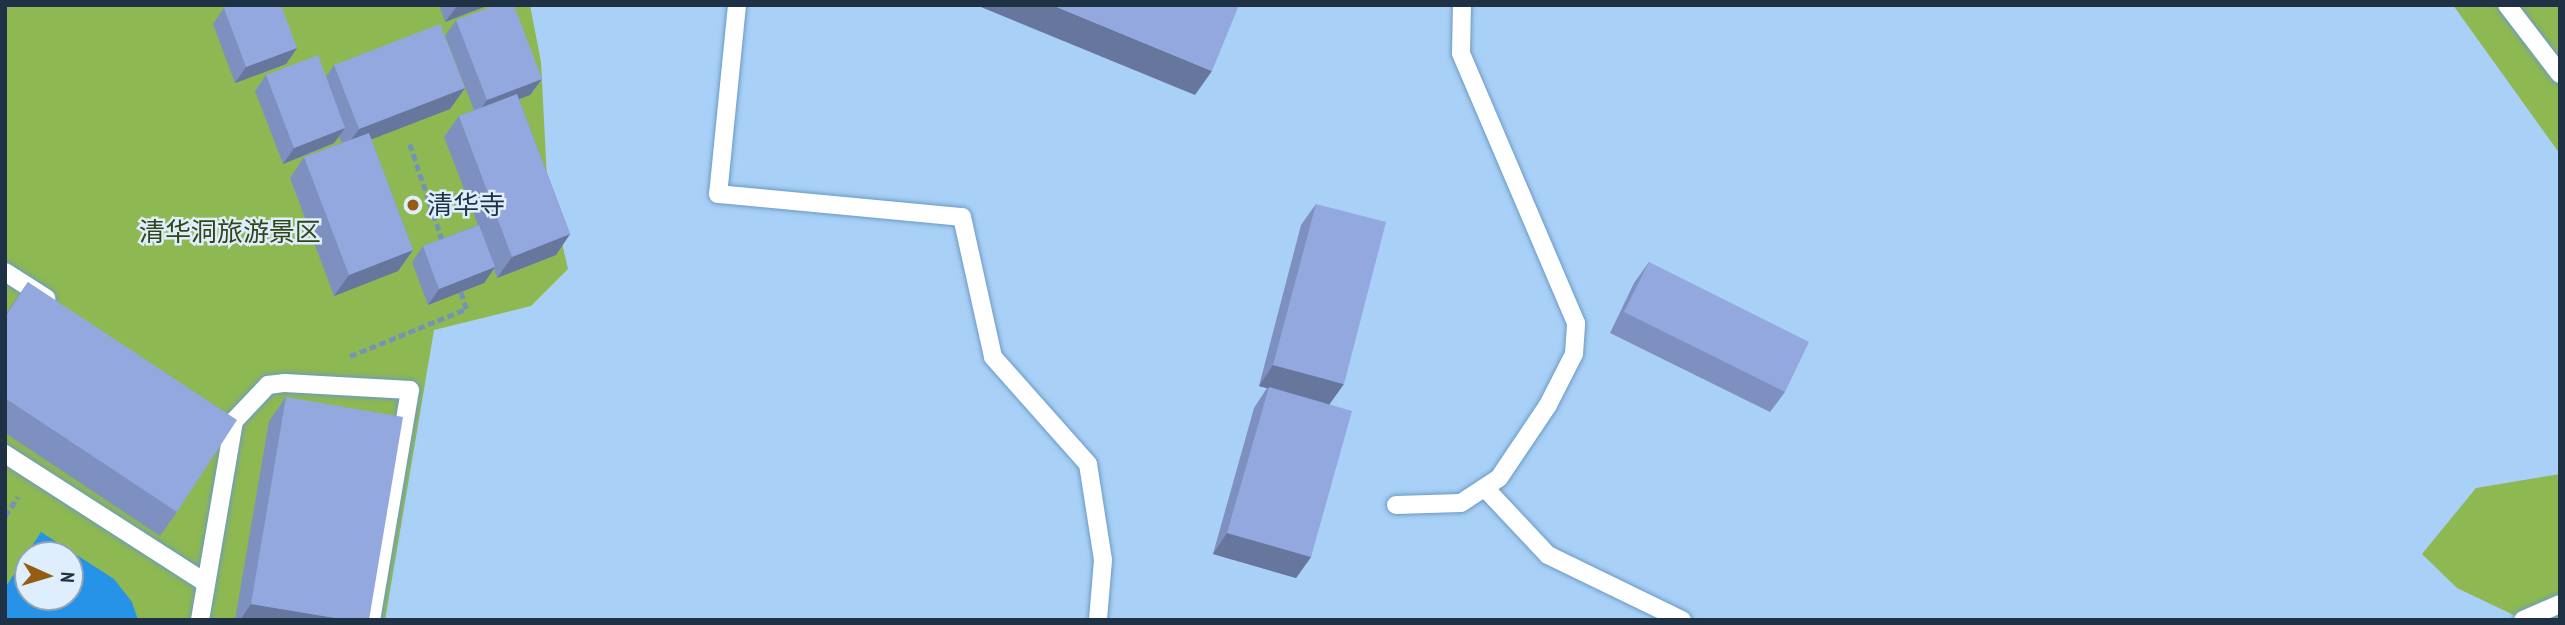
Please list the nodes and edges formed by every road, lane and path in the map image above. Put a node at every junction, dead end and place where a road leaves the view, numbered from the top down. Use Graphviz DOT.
graph roads {
  1 [pos="737,5"];
  2 [pos="1462,5"];
  3 [pos="2507,5"];
  4 [pos="2560,74"];
  5 [pos="410,144"];
  6 [pos="445,246"];
  7 [pos="5,272"];
  8 [pos="458,284"];
  9 [pos="62,309"];
  10 [pos="337,362"];
  11 [pos="5,454"];
  12 [pos="1485,488"];
  13 [pos="1396,505"];
  14 [pos="206,583"];
  15 [pos="2560,604"];
  16 [pos="200,620"];
  17 [pos="371,620"];
  18 [pos="1098,620"];
  19 [pos="1682,620"];
  20 [pos="2523,620"];
  1 -- 18 [label="lane"];
  2 -- 12 [label="lane"];
  3 -- 4 [label="lane"];
  5 -- 6 [label="path"];
  7 -- 9 [label="lane"];
  8 -- 10 [label="path"];
  11 -- 14 [label="lane"];
  12 -- 13 [label="lane"];
  12 -- 19 [label="lane"];
  14 -- 16 [label="lane"];
  14 -- 17 [label="lane"];
  15 -- 20 [label="lane"];
}
